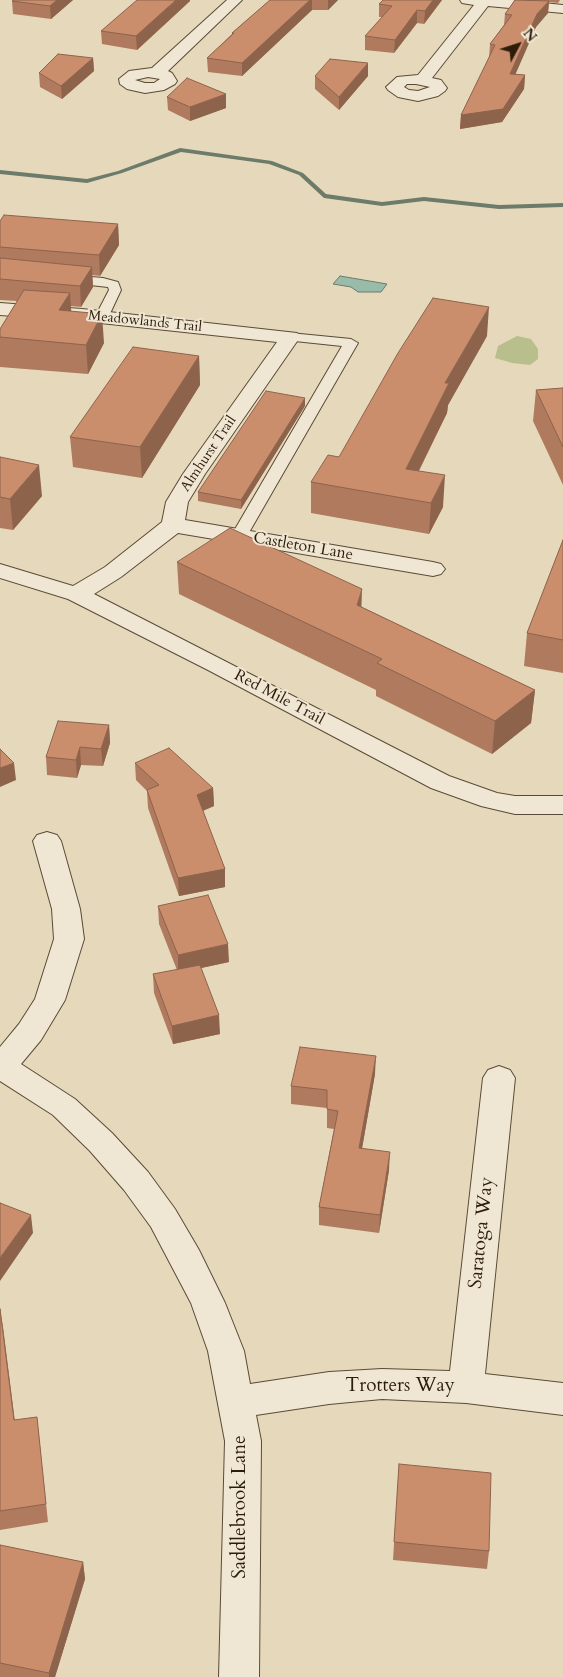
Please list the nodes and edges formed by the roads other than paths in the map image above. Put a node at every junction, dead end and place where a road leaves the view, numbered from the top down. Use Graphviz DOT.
graph roads {
  1 [pos="235,0"];
  2 [pos="467,0"];
  3 [pos="485,2"];
  4 [pos="563,8"];
  5 [pos="156,73"];
  6 [pos="422,79"];
  7 [pos="56,278"];
  8 [pos="0,309"];
  9 [pos="102,318"];
  10 [pos="290,337"];
  11 [pos="173,525"];
  12 [pos="239,536"];
  13 [pos="433,569"];
  14 [pos="0,571"];
  15 [pos="76,594"];
  16 [pos="563,805"];
  17 [pos="47,841"];
  18 [pos="0,1067"];
  19 [pos="499,1078"];
  20 [pos="466,1388"];
  21 [pos="563,1399"];
  22 [pos="237,1402"];
  23 [pos="238,1677"];
  1 -- 5 [label="street"];
  2 -- 3 [label="street"];
  3 -- 4 [label="street"];
  3 -- 6 [label="street"];
  7 -- 9 [label="lane"];
  8 -- 9 [label="street, Meadowlands Trail"];
  9 -- 10 [label="street, Meadowlands Trail"];
  10 -- 11 [label="street, Almhurst Trail"];
  10 -- 12 [label="lane"];
  11 -- 12 [label="street, Castleton Lane"];
  11 -- 15 [label="street"];
  12 -- 13 [label="street, Castleton Lane"];
  14 -- 15 [label="street, Red Mile Trail"];
  15 -- 16 [label="street, Red Mile Trail"];
  17 -- 18 [label="street"];
  18 -- 22 [label="street, Saddlebrook Lane"];
  19 -- 20 [label="street, Saratoga Way"];
  20 -- 21 [label="street, Trotters Way"];
  20 -- 22 [label="street, Trotters Way"];
  22 -- 23 [label="street, Saddlebrook Lane"];
}
